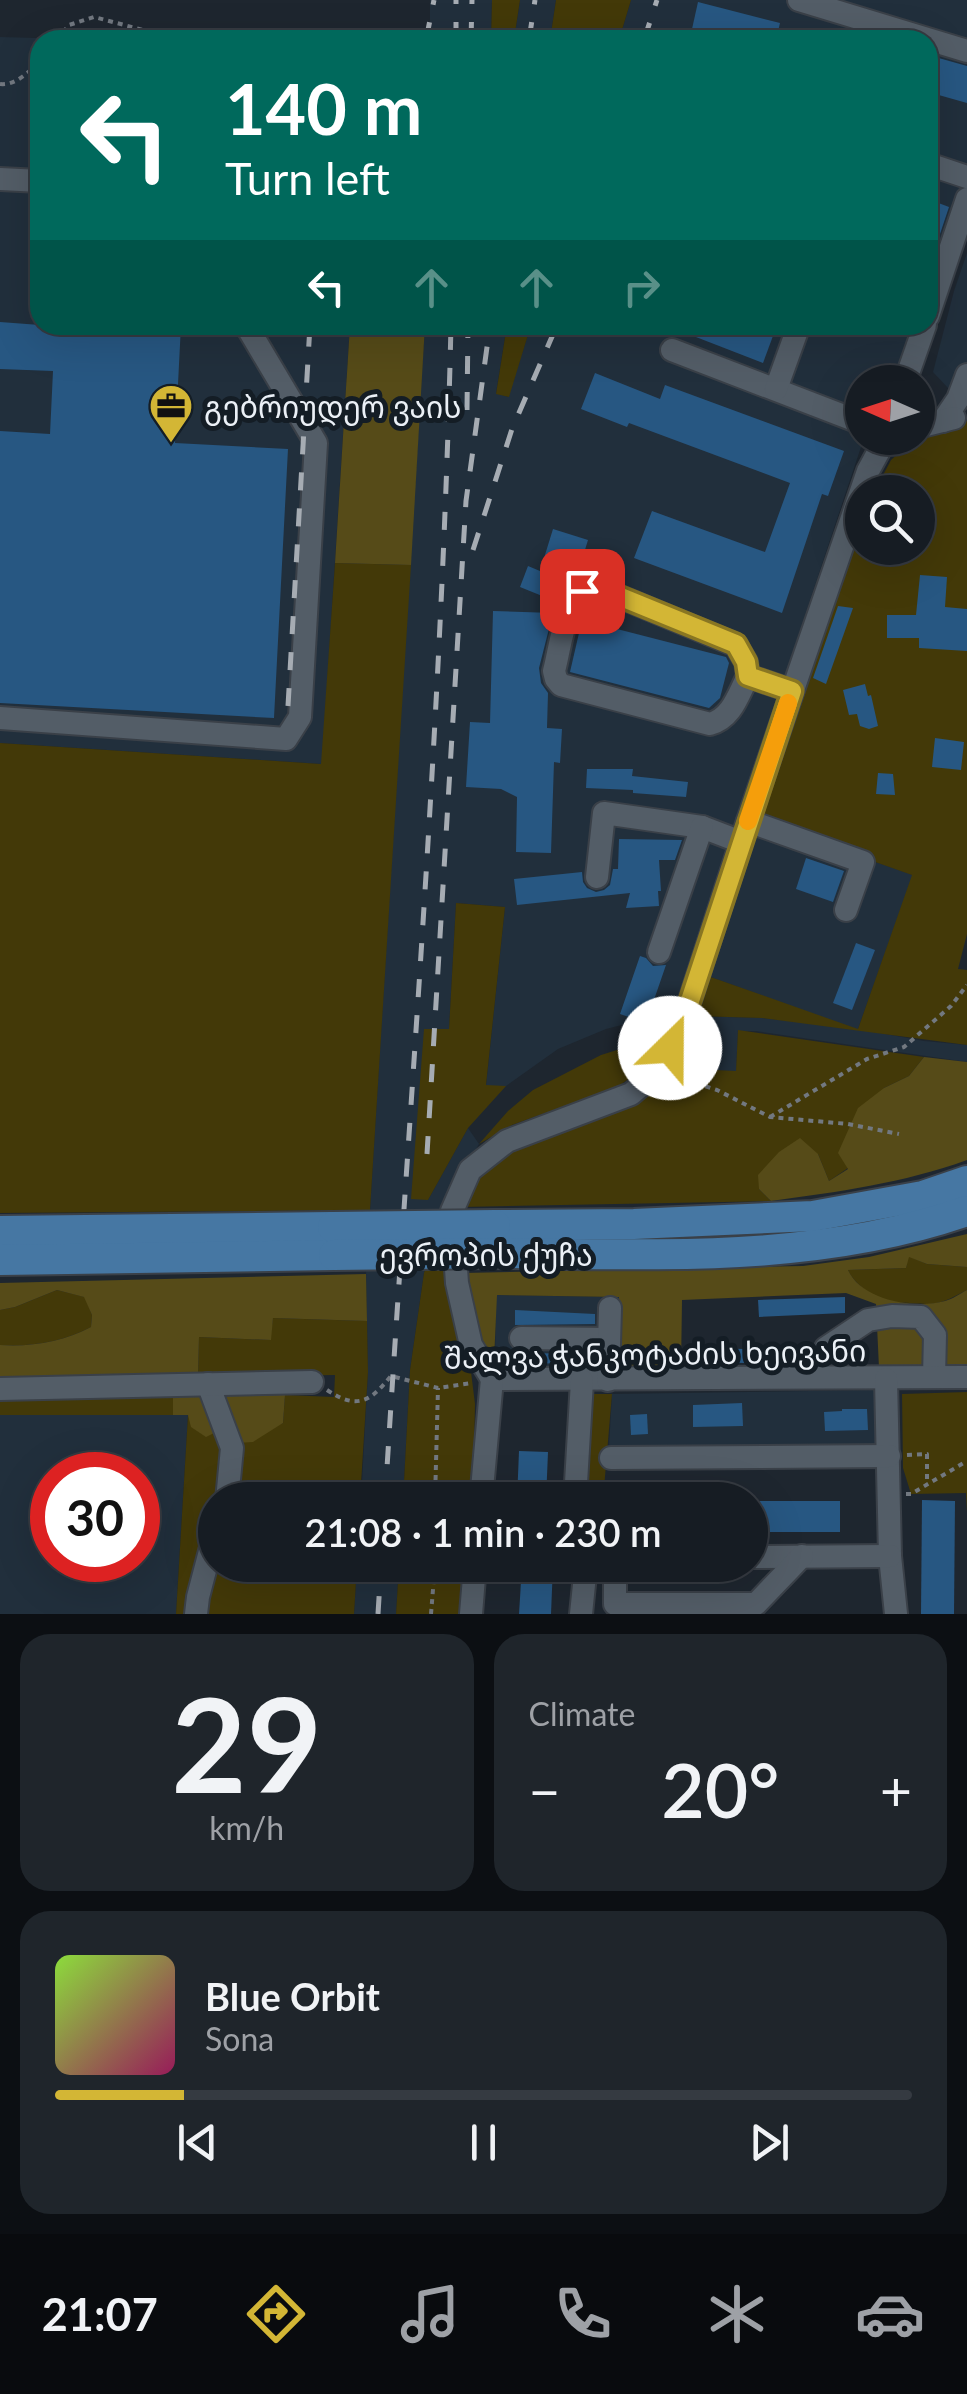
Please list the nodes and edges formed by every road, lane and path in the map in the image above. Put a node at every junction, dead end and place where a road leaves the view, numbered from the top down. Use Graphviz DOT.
graph roads {
  1 [pos="799,0"];
  2 [pos="65,30"];
  3 [pos="143,30"];
  4 [pos="898,30"];
  5 [pos="938,42"];
  6 [pos="967,51"];
  7 [pos="30,71"];
  8 [pos="0,84"];
  9 [pos="938,168"];
  10 [pos="967,178"];
  11 [pos="0,179"];
  12 [pos="30,180"];
  13 [pos="967,200"];
  14 [pos="938,286"];
  15 [pos="252,335"];
  16 [pos="795,335"];
  17 [pos="921,335"];
  18 [pos="672,350"];
  19 [pos="911,365"];
  20 [pos="967,375"];
  21 [pos="776,389"];
  22 [pos="967,413"];
  23 [pos="845,417"];
  24 [pos="943,421"];
  25 [pos="935,423"];
  26 [pos="877,455"];
  27 [pos="748,676"];
  28 [pos="792,691"];
  29 [pos="0,718"];
  30 [pos="702,827"];
  31 [pos="744,832"];
  32 [pos="597,877"];
  33 [pos="846,910"];
  34 [pos="659,952"];
  35 [pos="967,985"];
  36 [pos="658,1071"];
  37 [pos="770,1117"];
  38 [pos="899,1134"];
  39 [pos="967,1180"];
  40 [pos="967,1211"];
  41 [pos="0,1231"];
  42 [pos="495,1239"];
  43 [pos="333,1241"];
  44 [pos="0,1260"];
  45 [pos="610,1308"];
  46 [pos="520,1338"];
  47 [pos="609,1339"];
  48 [pos="826,1348"];
  49 [pos="967,1377"];
  50 [pos="934,1378"];
  51 [pos="492,1379"];
  52 [pos="886,1379"];
  53 [pos="582,1380"];
  54 [pos="608,1380"];
  55 [pos="312,1382"];
  56 [pos="208,1384"];
  57 [pos="0,1388"];
  58 [pos="438,1388"];
  59 [pos="888,1456"];
  60 [pos="611,1458"];
  61 [pos="967,1461"];
  62 [pos="229,1482"];
  63 [pos="436,1482"];
  64 [pos="483,1482"];
  65 [pos="577,1482"];
  66 [pos="927,1484"];
  67 [pos="890,1496"];
  68 [pos="802,1556"];
  69 [pos="890,1556"];
  70 [pos="768,1557"];
  71 [pos="202,1582"];
  72 [pos="433,1582"];
  73 [pos="474,1582"];
  74 [pos="584,1582"];
  75 [pos="615,1582"];
  76 [pos="196,1614"];
  77 [pos="431,1614"];
  78 [pos="471,1614"];
  79 [pos="581,1614"];
  80 [pos="896,1614"];
  1 -- 4 [label="street"];
  2 -- 3 [label="path"];
  5 -- 6 [label="street"];
  7 -- 8 [label="path"];
  9 -- 10 [label="street"];
  11 -- 12 [label="street"];
  13 -- 14 [label="street"];
  15 -- 29 [label="street"];
  16 -- 21 [label="street"];
  17 -- 19 [label="street"];
  18 -- 21 [label="street"];
  20 -- 24 [label="street"];
  21 -- 23 [label="street"];
  22 -- 24 [label="street"];
  24 -- 25 [label="street"];
  26 -- 28 [label="street"];
  27 -- 27 [label="street"];
  27 -- 28 [label="street"];
  28 -- 31 [label="street"];
  30 -- 31 [label="street"];
  30 -- 32 [label="street"];
  30 -- 34 [label="street"];
  31 -- 33 [label="street"];
  31 -- 36 [label="street"];
  35 -- 37 [label="path"];
  36 -- 37 [label="path"];
  36 -- 51 [label="street"];
  37 -- 38 [label="path"];
  39 -- 42 [label="main road, ევროპის ქუჩა"];
  40 -- 42 [label="main road, ევროპის ქუჩა"];
  41 -- 43 [label="main road, ევროპის ქუჩა"];
  42 -- 43 [label="main road, ევროპის ქუჩა, bridge"];
  43 -- 44 [label="main road, ევროპის ქუჩა"];
  45 -- 47 [label="street"];
  46 -- 47 [label="street"];
  47 -- 54 [label="street"];
  48 -- 50 [label="street"];
  49 -- 50 [label="street, შალვა ჭანკოტაძის ხეივანი"];
  50 -- 52 [label="street, შალვა ჭანკოტაძის ხეივანი"];
  51 -- 53 [label="street, შალვა ჭანკოტაძის ხეივანი"];
  51 -- 58 [label="path, შალვა ჭანკოტაძის ხეივანი"];
  51 -- 64 [label="street"];
  52 -- 54 [label="street, შალვა ჭანკოტაძის ხეივანი"];
  52 -- 59 [label="street"];
  53 -- 54 [label="street, შალვა ჭანკოტაძის ხეივანი"];
  53 -- 65 [label="street"];
  55 -- 56 [label="street"];
  55 -- 58 [label="path, შალვა ჭანკოტაძის ხეივანი"];
  56 -- 57 [label="street"];
  56 -- 62 [label="street"];
  58 -- 63 [label="path"];
  59 -- 60 [label="street"];
  59 -- 66 [label="path"];
  59 -- 67 [label="street"];
  61 -- 66 [label="path"];
  66 -- 67 [label="path"];
  67 -- 69 [label="street"];
  68 -- 69 [label="street"];
  68 -- 70 [label="street"];
  68 -- 75 [label="street"];
  69 -- 80 [label="street"];
  71 -- 76 [label="street"];
  72 -- 77 [label="path"];
  73 -- 78 [label="street"];
  74 -- 79 [label="street"];
}
